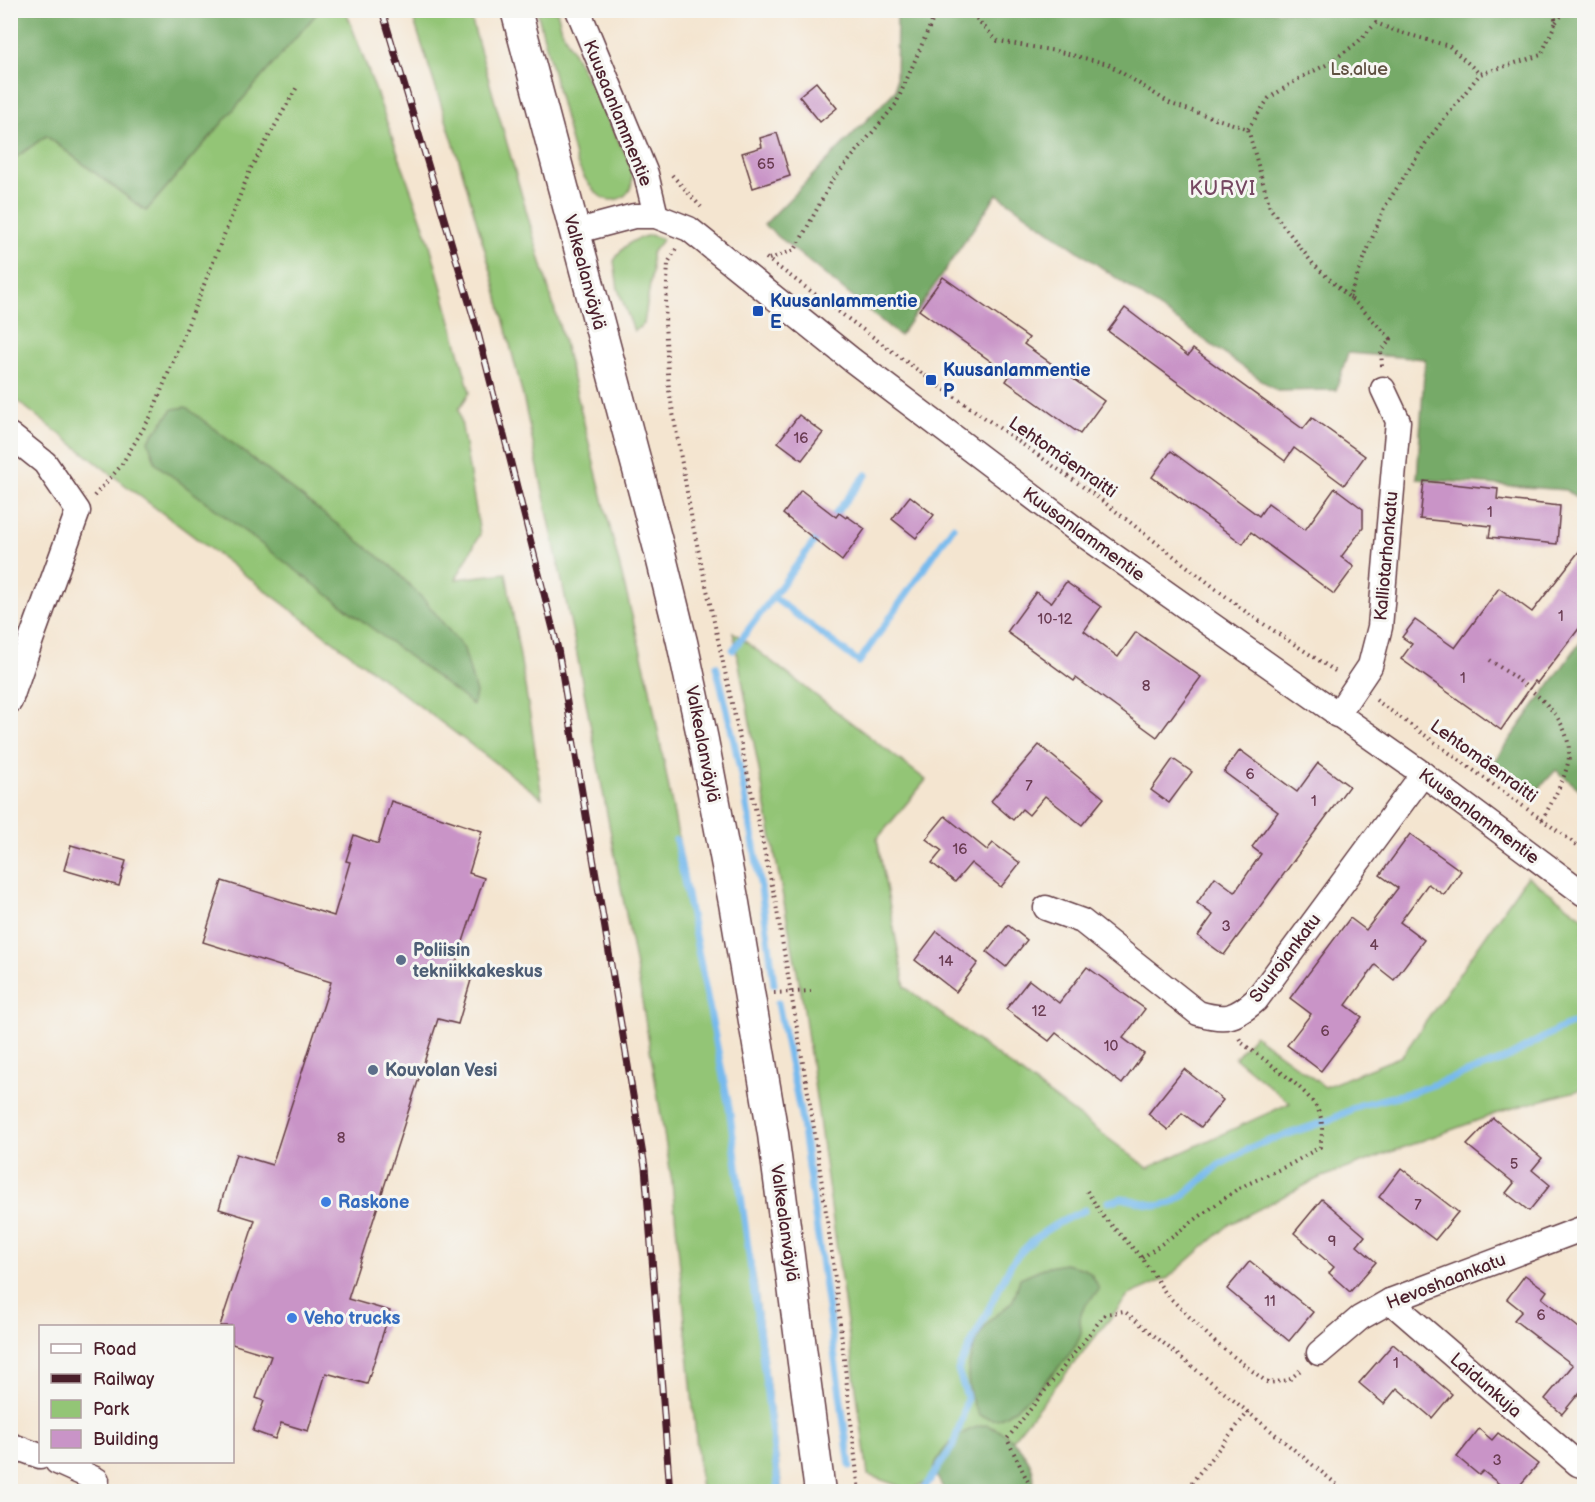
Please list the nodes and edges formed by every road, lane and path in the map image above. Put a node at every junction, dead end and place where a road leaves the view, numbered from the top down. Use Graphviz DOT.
graph roads {
  1 [pos="516,10"];
  2 [pos="578,10"];
  3 [pos="937,10"];
  4 [pos="968,10"];
  5 [pos="1553,10"];
  6 [pos="1566,10"];
  7 [pos="1556,22"];
  8 [pos="1480,74"];
  9 [pos="297,87"];
  10 [pos="1248,129"];
  11 [pos="669,172"];
  12 [pos="709,214"];
  13 [pos="656,216"];
  14 [pos="574,232"];
  15 [pos="677,246"];
  16 [pos="760,253"];
  17 [pos="769,260"];
  18 [pos="1349,297"];
  19 [pos="1383,389"];
  20 [pos="10,435"];
  21 [pos="78,511"];
  22 [pos="1490,660"];
  23 [pos="1344,677"];
  24 [pos="1367,693"];
  25 [pos="10,701"];
  26 [pos="1337,715"];
  27 [pos="1467,764"];
  28 [pos="1463,770"];
  29 [pos="1423,774"];
  30 [pos="1542,820"];
  31 [pos="1584,850"];
  32 [pos="1584,894"];
  33 [pos="1046,908"];
  34 [pos="812,990"];
  35 [pos="791,992"];
  36 [pos="750,997"];
  37 [pos="1229,1018"];
  38 [pos="1087,1191"];
  39 [pos="1584,1228"];
  40 [pos="1142,1258"];
  41 [pos="1390,1301"];
  42 [pos="1319,1353"];
  43 [pos="1248,1411"];
  44 [pos="10,1445"];
  45 [pos="39,1456"];
  46 [pos="60,1463"];
  47 [pos="1584,1466"];
  48 [pos="96,1486"];
  49 [pos="882,1489"];
  50 [pos="820,1491"];
  51 [pos="859,1491"];
  52 [pos="889,1491"];
  53 [pos="1032,1491"];
  54 [pos="1184,1491"];
  55 [pos="1346,1491"];
  1 -- 14 [label="main road, Valkealanväylä"];
  2 -- 13 [label="street, Kuusaanlammentie"];
  3 -- 17 [label="path"];
  4 -- 10 [label="path"];
  5 -- 7 [label="path"];
  6 -- 7 [label="path"];
  7 -- 8 [label="path"];
  8 -- 10 [label="path"];
  8 -- 18 [label="path"];
  9 -- 21 [label="path"];
  10 -- 18 [label="path"];
  11 -- 12 [label="path"];
  13 -- 14 [label="street, Kuusanlammentie"];
  13 -- 26 [label="street, Kuusanlammentie"];
  14 -- 36 [label="main road, Valkealanväylä"];
  15 -- 35 [label="path"];
  16 -- 17 [label="path, Lehtomäenraitti"];
  17 -- 23 [label="path, Lehtomäenraitti"];
  18 -- 19 [label="path"];
  19 -- 26 [label="street, Kalliotarhankatu"];
  20 -- 21 [label="street"];
  21 -- 25 [label="street"];
  22 -- 30 [label="path"];
  24 -- 27 [label="path, Lehtomäenraitti"];
  26 -- 29 [label="street, Kuusanlammentie"];
  27 -- 28 [label="path"];
  27 -- 30 [label="path, Lehtomäenraitti"];
  29 -- 32 [label="street, Kuusanlammentie"];
  29 -- 37 [label="street, Suurojankatu"];
  30 -- 31 [label="path, Lehtomäenraitti"];
  33 -- 37 [label="street"];
  34 -- 35 [label="path"];
  35 -- 36 [label="path"];
  35 -- 51 [label="path"];
  36 -- 50 [label="main road, Valkealanväylä"];
  37 -- 40 [label="path"];
  38 -- 40 [label="path"];
  39 -- 41 [label="street, Hevoshaankatu"];
  40 -- 42 [label="path"];
  41 -- 42 [label="street, Hevoshaankatu"];
  41 -- 47 [label="street, Laidunkuja"];
  43 -- 53 [label="path"];
  43 -- 54 [label="path"];
  43 -- 55 [label="path"];
  44 -- 45 [label="street"];
  46 -- 48 [label="street"];
  49 -- 52 [label="path"];
}
